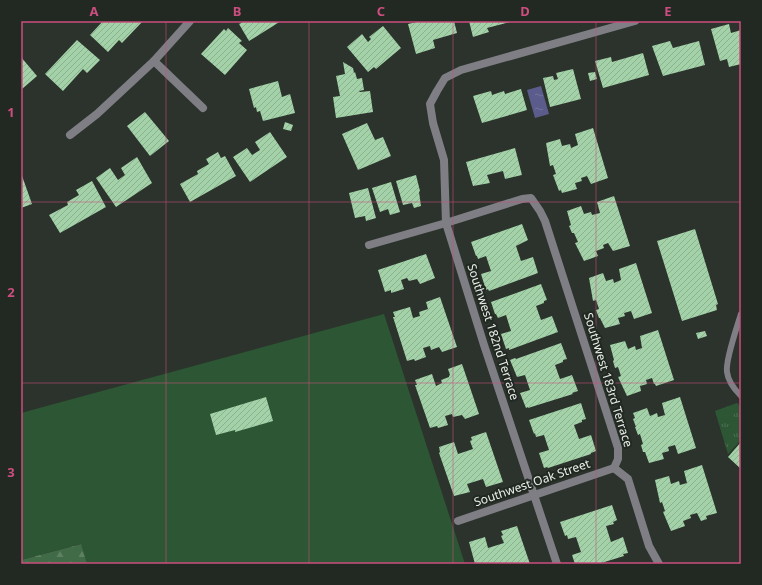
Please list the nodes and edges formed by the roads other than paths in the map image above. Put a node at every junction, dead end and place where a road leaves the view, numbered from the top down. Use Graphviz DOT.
graph roads {
  1 [pos="190,21"];
  2 [pos="635,21"];
  3 [pos="154,61"];
  4 [pos="204,108"];
  5 [pos="70,135"];
  6 [pos="446,223"];
  7 [pos="369,245"];
  8 [pos="741,314"];
  9 [pos="741,396"];
  10 [pos="614,468"];
  11 [pos="534,495"];
  12 [pos="458,521"];
  13 [pos="557,564"];
  14 [pos="659,564"];
  1 -- 3 [label="street"];
  2 -- 6 [label="street, Southwest 182nd Terrace"];
  3 -- 4 [label="street"];
  3 -- 5 [label="street"];
  6 -- 7 [label="street"];
  6 -- 10 [label="street, Southwest 183rd Terrace"];
  6 -- 11 [label="street, Southwest 182nd Terrace"];
  8 -- 9 [label="lane"];
  10 -- 11 [label="street, Southwest Oak Street"];
  10 -- 14 [label="street"];
  11 -- 12 [label="street, Southwest Oak Street"];
  11 -- 13 [label="street, Southwest 182nd Terrace"];
}
